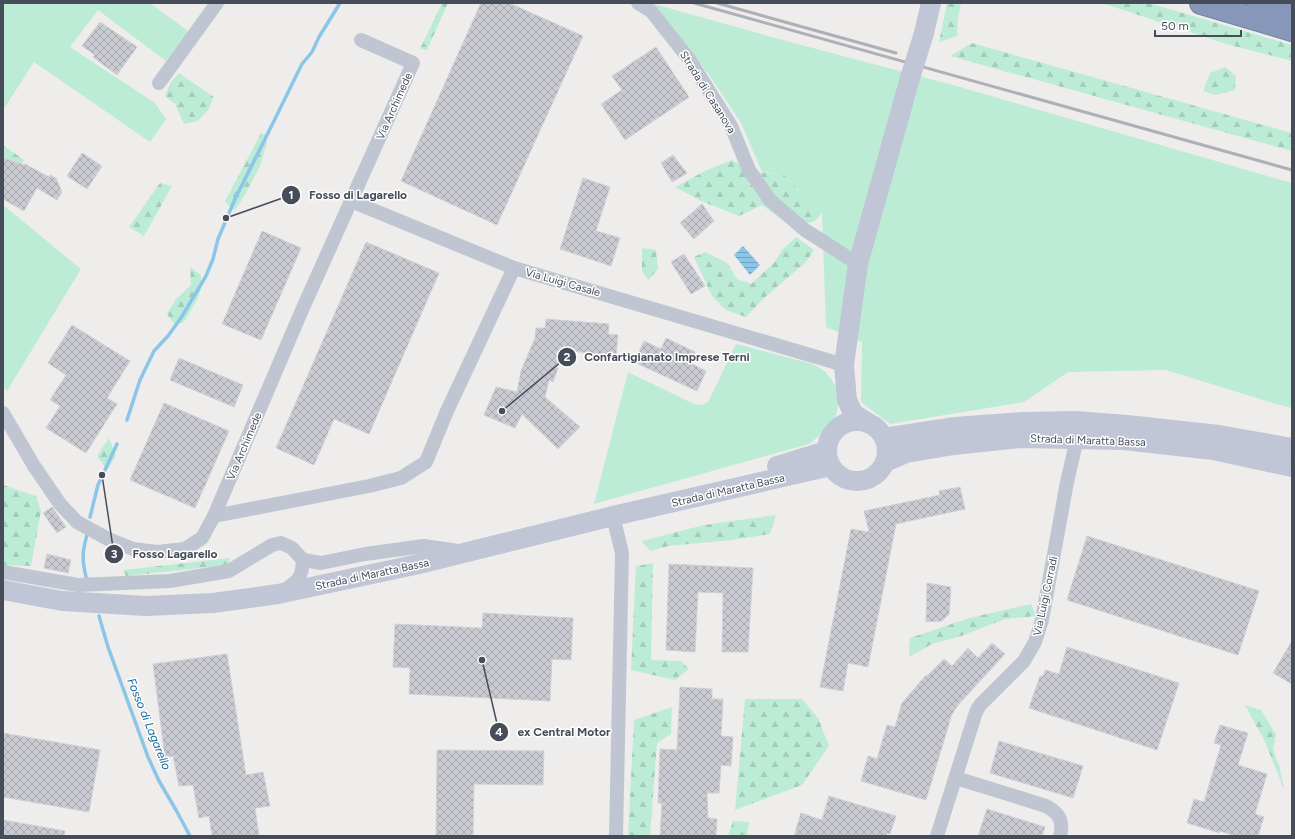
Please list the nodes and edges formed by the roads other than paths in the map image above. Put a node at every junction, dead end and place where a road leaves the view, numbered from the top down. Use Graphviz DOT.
graph roads {
  1 [pos="217,3"];
  2 [pos="638,3"];
  3 [pos="931,3"];
  4 [pos="1201,3"];
  5 [pos="1259,3"];
  6 [pos="1292,13"];
  7 [pos="1292,30"];
  8 [pos="360,40"];
  9 [pos="159,83"];
  10 [pos="351,201"];
  11 [pos="858,264"];
  12 [pos="514,268"];
  13 [pos="844,365"];
  14 [pos="847,400"];
  15 [pos="3,413"];
  16 [pos="868,423"];
  17 [pos="837,428"];
  18 [pos="884,438"];
  19 [pos="1077,439"];
  20 [pos="1292,448"];
  21 [pos="828,458"];
  22 [pos="885,462"];
  23 [pos="1292,467"];
  24 [pos="619,514"];
  25 [pos="214,516"];
  26 [pos="467,553"];
  27 [pos="303,560"];
  28 [pos="3,572"];
  29 [pos="3,590"];
  30 [pos="278,594"];
  31 [pos="956,778"];
  32 [pos="616,836"];
  33 [pos="937,836"];
  34 [pos="1060,836"];
  1 -- 9 [label="street"];
  2 -- 11 [label="street, Strada di Casanova"];
  3 -- 11 [label="main road, bridge"];
  4 -- 7 [label="highway"];
  5 -- 6 [label="highway"];
  8 -- 10 [label="street, Via Archimede"];
  10 -- 12 [label="street"];
  10 -- 25 [label="street, Via Archimede"];
  11 -- 13 [label="main road"];
  12 -- 13 [label="street, Via Luigi Casale"];
  12 -- 25 [label="street, Via Luigi Casale"];
  13 -- 14 [label="main road"];
  14 -- 16 [label="main road"];
  14 -- 17 [label="main road"];
  15 -- 25 [label="street, Via Archimede"];
  16 -- 17 [label="main road"];
  16 -- 18 [label="main road"];
  17 -- 21 [label="main road"];
  18 -- 20 [label="main road, Strada di Maratta Bassa"];
  18 -- 22 [label="main road"];
  19 -- 22 [label="main road, Strada di Maratta Bassa"];
  19 -- 23 [label="main road, Strada di Maratta Bassa"];
  19 -- 31 [label="street, Via Luigi Corradi"];
  21 -- 22 [label="main road, Strada di Maratta Bassa"];
  21 -- 24 [label="main road, Strada di Maratta Bassa"];
  24 -- 26 [label="main road, Strada di Maratta Bassa"];
  24 -- 32 [label="street"];
  26 -- 27 [label="street, Strada di Maratta Bassa"];
  26 -- 30 [label="main road, Strada di Maratta Bassa"];
  27 -- 28 [label="street"];
  27 -- 30 [label="street, Strada di Maratta Bassa"];
  29 -- 30 [label="main road, Strada di Maratta Bassa"];
  31 -- 33 [label="street, Via Luigi Corradi"];
  31 -- 34 [label="street"];
}
